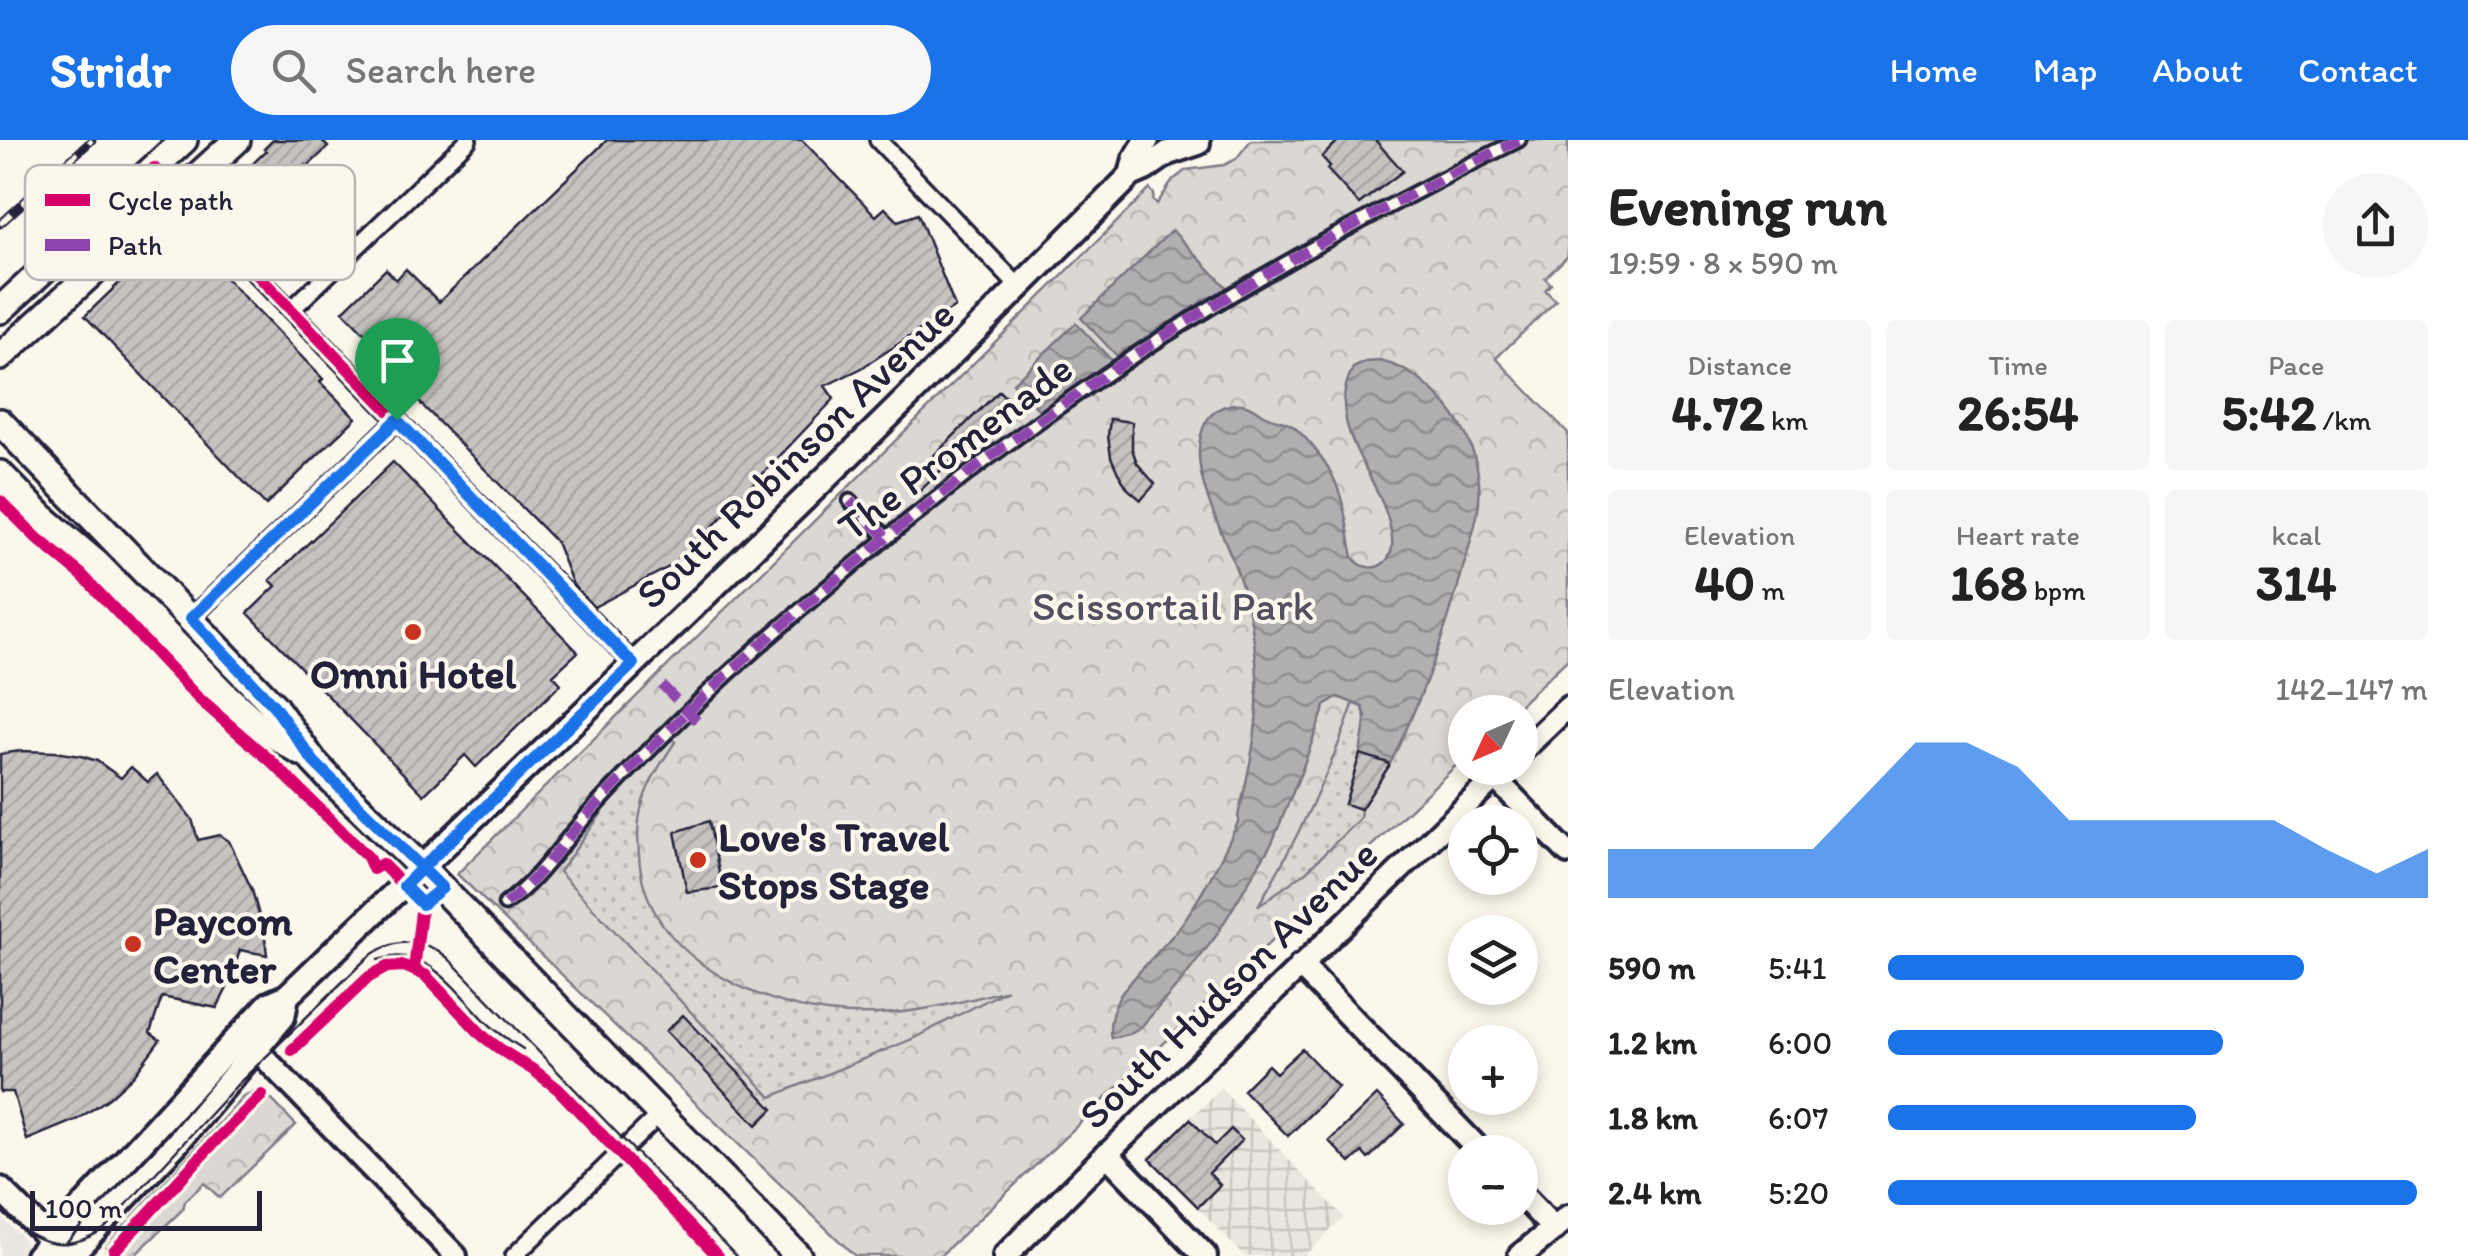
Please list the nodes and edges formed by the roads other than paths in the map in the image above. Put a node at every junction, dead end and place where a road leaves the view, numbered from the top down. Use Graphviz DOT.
graph roads {
  1 [pos="184,140"];
  2 [pos="238,140"];
  3 [pos="468,140"];
  4 [pos="878,140"];
  5 [pos="1147,140"];
  6 [pos="1520,140"];
  7 [pos="1201,141"];
  8 [pos="157,165"];
  9 [pos="210,165"];
  10 [pos="1131,175"];
  11 [pos="355,249"];
  12 [pos="33,280"];
  13 [pos="85,280"];
  14 [pos="262,280"];
  15 [pos="322,280"];
  16 [pos="1020,288"];
  17 [pos="0,310"];
  18 [pos="291,310"];
  19 [pos="0,358"];
  20 [pos="397,420"];
  21 [pos="0,422"];
  22 [pos="0,474"];
  23 [pos="850,501"];
  24 [pos="887,538"];
  25 [pos="191,618"];
  26 [pos="633,664"];
  27 [pos="1568,707"];
  28 [pos="1538,736"];
  29 [pos="314,762"];
  30 [pos="1488,785"];
  31 [pos="1510,785"];
  32 [pos="1568,854"];
  33 [pos="422,868"];
  34 [pos="505,904"];
  35 [pos="1301,966"];
  36 [pos="278,1000"];
  37 [pos="256,1048"];
  38 [pos="660,1113"];
  39 [pos="1465,1135"];
  40 [pos="1107,1154"];
  41 [pos="0,1190"];
  42 [pos="1538,1208"];
  43 [pos="1563,1230"];
  44 [pos="63,1252"];
  45 [pos="456,1256"];
  46 [pos="514,1256"];
  47 [pos="798,1256"];
  48 [pos="1005,1256"];
  49 [pos="1206,1256"];
  50 [pos="1520,1256"];
  1 -- 8 [label="main road"];
  2 -- 9 [label="main road"];
  3 -- 11 [label="street"];
  4 -- 16 [label="street"];
  5 -- 10 [label="main road, South Robinson Avenue"];
  6 -- 24 [label="street, The Promenade"];
  7 -- 10 [label="main road, South Robinson Avenue"];
  10 -- 16 [label="main road, South Robinson Avenue"];
  12 -- 17 [label="main road"];
  13 -- 19 [label="main road"];
  14 -- 18 [label="street"];
  15 -- 18 [label="street"];
  16 -- 26 [label="main road, South Robinson Avenue"];
  18 -- 20 [label="street"];
  20 -- 25 [label="street"];
  20 -- 26 [label="street"];
  21 -- 25 [label="main road"];
  22 -- 29 [label="main road"];
  23 -- 24 [label="street"];
  24 -- 34 [label="street, The Promenade"];
  25 -- 29 [label="main road"];
  26 -- 33 [label="main road, South Robinson Avenue"];
  27 -- 28 [label="street"];
  29 -- 33 [label="main road"];
  30 -- 35 [label="street, South Hudson Avenue"];
  31 -- 32 [label="street"];
  33 -- 36 [label="main road, South Robinson Avenue"];
  33 -- 38 [label="main road"];
  35 -- 39 [label="main road"];
  35 -- 40 [label="street, South Hudson Avenue"];
  36 -- 37 [label="main road"];
  36 -- 44 [label="main road"];
  37 -- 44 [label="main road"];
  37 -- 45 [label="street"];
  38 -- 46 [label="street"];
  38 -- 47 [label="main road"];
  40 -- 48 [label="main road, South Hudson Avenue"];
  40 -- 49 [label="main road"];
  41 -- 44 [label="main road"];
  42 -- 43 [label="main road"];
  43 -- 50 [label="main road"];
}
